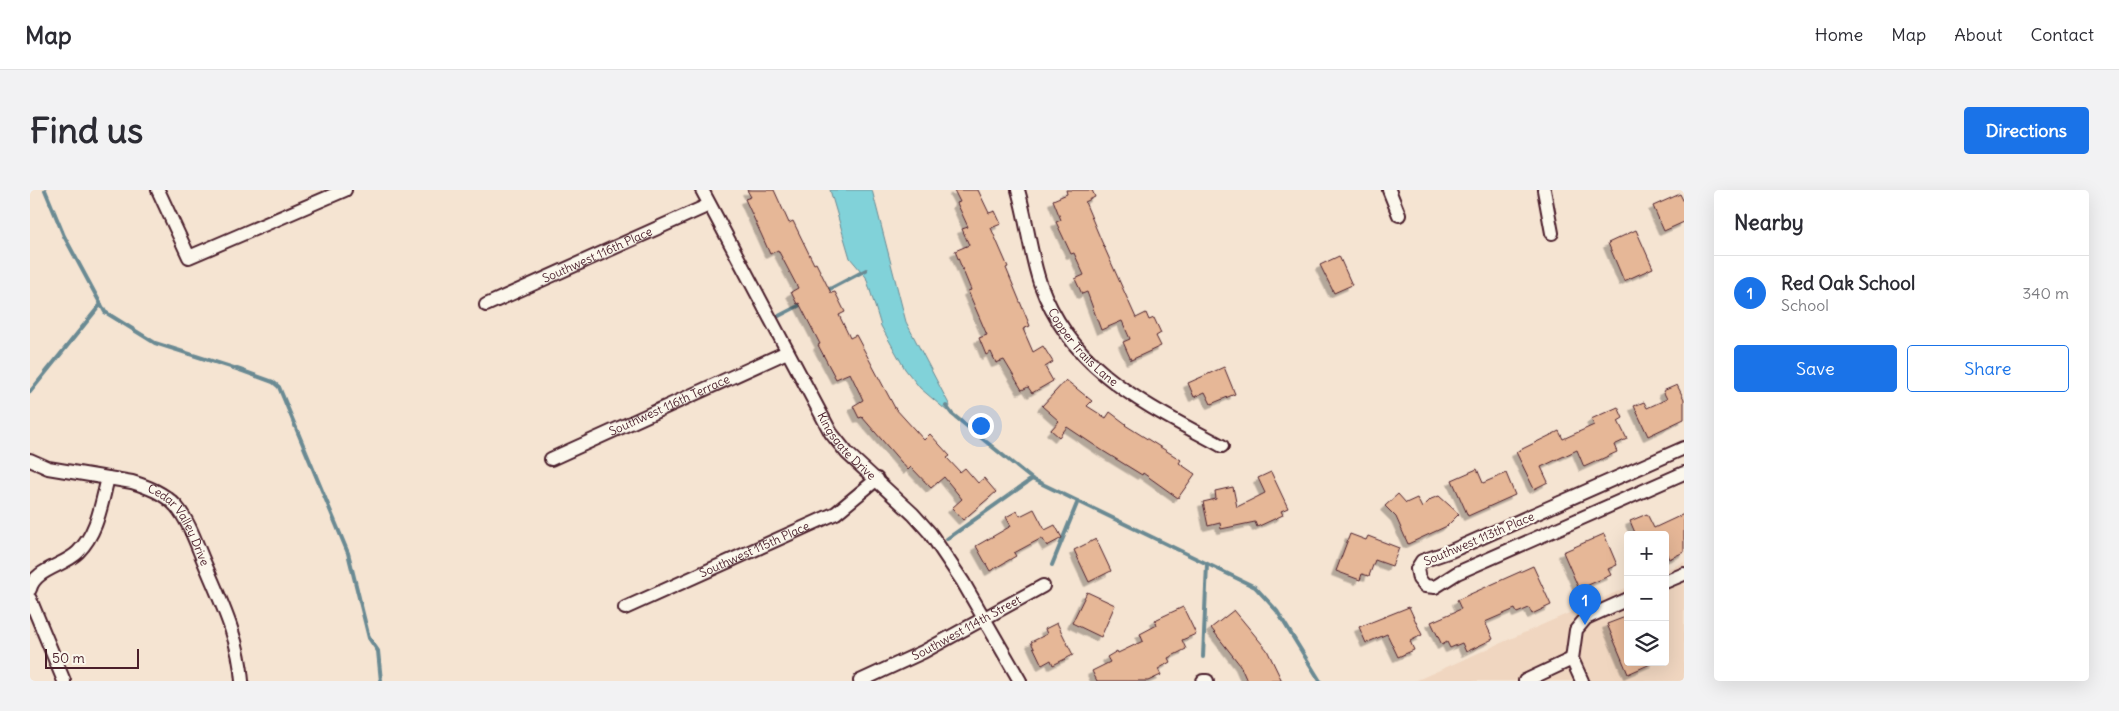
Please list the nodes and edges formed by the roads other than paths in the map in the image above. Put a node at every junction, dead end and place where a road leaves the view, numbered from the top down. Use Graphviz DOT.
graph roads {
  1 [pos="158,190"];
  2 [pos="345,190"];
  3 [pos="702,190"];
  4 [pos="1018,190"];
  5 [pos="1389,190"];
  6 [pos="1544,190"];
  7 [pos="709,205"];
  8 [pos="1399,215"];
  9 [pos="1552,233"];
  10 [pos="486,305"];
  11 [pos="787,352"];
  12 [pos="1222,446"];
  13 [pos="1684,448"];
  14 [pos="551,459"];
  15 [pos="30,460"];
  16 [pos="1684,473"];
  17 [pos="108,478"];
  18 [pos="877,479"];
  19 [pos="30,569"];
  20 [pos="46,572"];
  21 [pos="1684,574"];
  22 [pos="1669,580"];
  23 [pos="1043,586"];
  24 [pos="30,589"];
  25 [pos="1624,601"];
  26 [pos="31,604"];
  27 [pos="625,608"];
  28 [pos="984,619"];
  29 [pos="1572,659"];
  30 [pos="1551,676"];
  31 [pos="64,681"];
  32 [pos="242,681"];
  33 [pos="860,681"];
  34 [pos="1020,681"];
  35 [pos="1525,681"];
  36 [pos="1582,681"];
  1 -- 2 [label="street"];
  3 -- 7 [label="street, Kingsgate Drive"];
  4 -- 12 [label="street, Copper Trails Lane"];
  5 -- 8 [label="street"];
  6 -- 9 [label="street"];
  7 -- 10 [label="street, Southwest 116th Place"];
  7 -- 11 [label="street, Kingsgate Drive"];
  11 -- 14 [label="street, Southwest 116th Terrace"];
  11 -- 18 [label="street, Kingsgate Drive"];
  13 -- 16 [label="street, Southwest 113th Place"];
  15 -- 17 [label="street, Cedar Valley Drive"];
  17 -- 20 [label="street"];
  17 -- 32 [label="street, Cedar Valley Drive"];
  18 -- 27 [label="street, Southwest 115th Place"];
  18 -- 28 [label="street, Kingsgate Drive"];
  19 -- 20 [label="street"];
  20 -- 24 [label="street"];
  21 -- 22 [label="street"];
  23 -- 28 [label="street, Southwest 114th Street"];
  25 -- 29 [label="street"];
  26 -- 31 [label="street"];
  28 -- 33 [label="street, Southwest 114th Street"];
  28 -- 34 [label="street, Kingsgate Drive"];
  29 -- 30 [label="street"];
  29 -- 36 [label="street"];
  30 -- 35 [label="street"];
}
